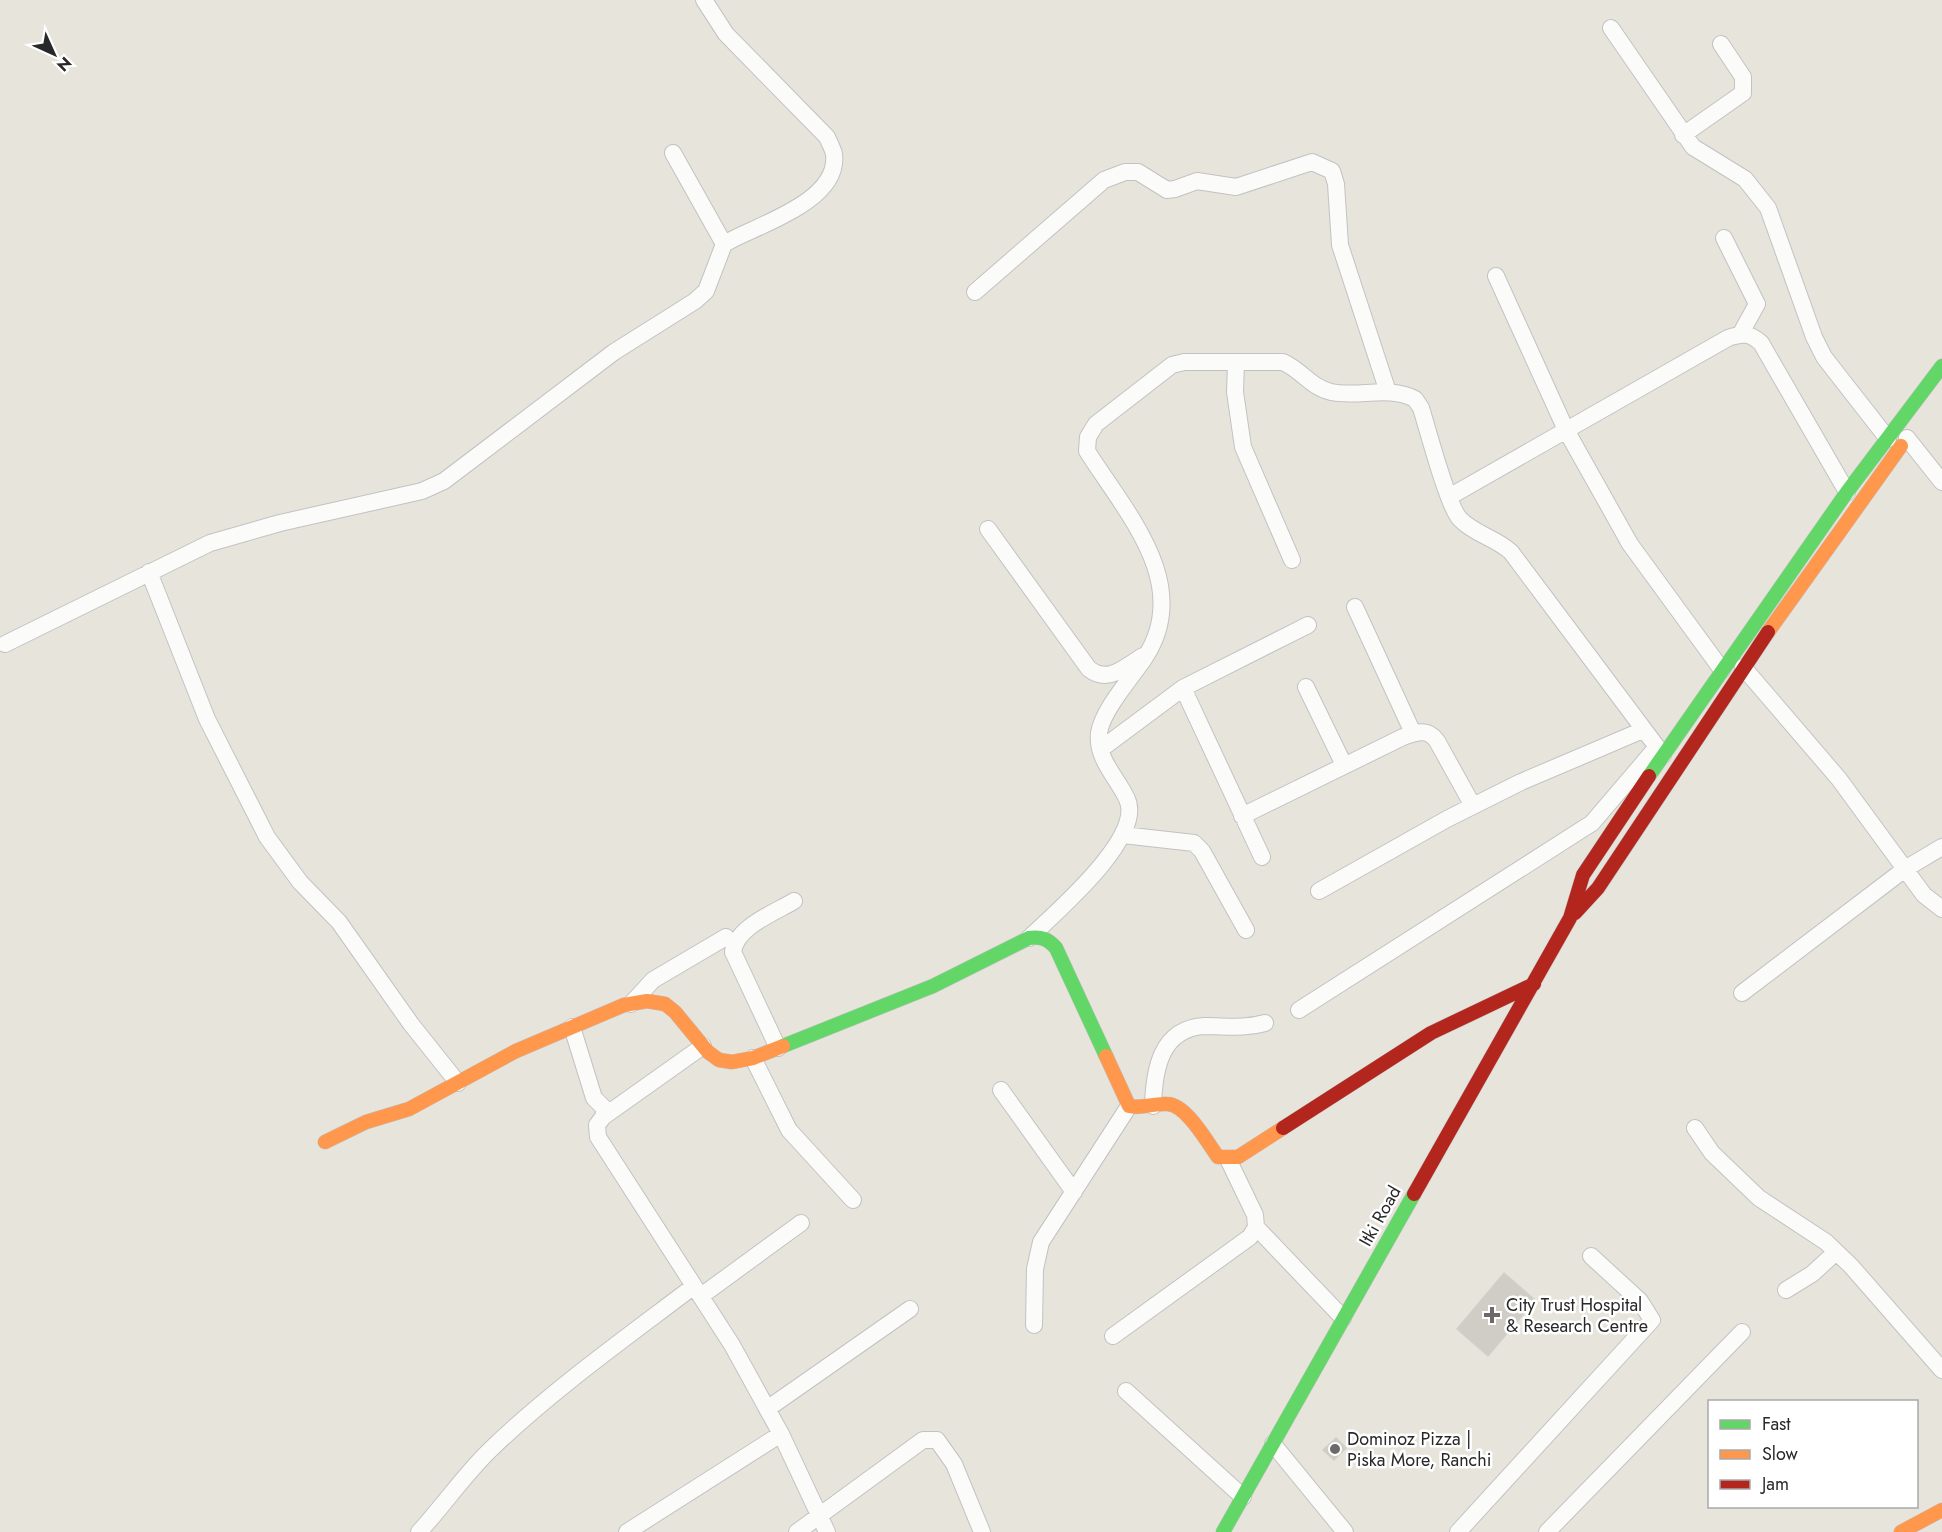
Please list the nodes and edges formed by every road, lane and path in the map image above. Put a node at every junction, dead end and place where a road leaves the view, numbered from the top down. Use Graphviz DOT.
graph roads {
  1 [pos="704,0"];
  2 [pos="1611,28"];
  3 [pos="1722,44"];
  4 [pos="1683,135"];
  5 [pos="673,153"];
  6 [pos="1724,238"];
  7 [pos="724,244"];
  8 [pos="1496,276"];
  9 [pos="975,292"];
  10 [pos="1741,333"];
  11 [pos="1236,362"];
  12 [pos="1942,366"];
  13 [pos="1388,392"];
  14 [pos="1566,430"];
  15 [pos="1911,433"];
  16 [pos="1888,439"];
  17 [pos="1942,482"];
  18 [pos="1847,492"];
  19 [pos="1449,496"];
  20 [pos="988,529"];
  21 [pos="1292,560"];
  22 [pos="149,572"];
  23 [pos="1355,607"];
  24 [pos="1308,626"];
  25 [pos="5,644"];
  26 [pos="1149,652"];
  27 [pos="1743,667"];
  28 [pos="1722,669"];
  29 [pos="1306,687"];
  30 [pos="1183,688"];
  31 [pos="1643,730"];
  32 [pos="1413,733"];
  33 [pos="1101,749"];
  34 [pos="1660,752"];
  35 [pos="1344,765"];
  36 [pos="1473,806"];
  37 [pos="1242,816"];
  38 [pos="1123,835"];
  39 [pos="1942,847"];
  40 [pos="1262,857"];
  41 [pos="1905,870"];
  42 [pos="1319,891"];
  43 [pos="794,901"];
  44 [pos="1942,909"];
  45 [pos="1570,918"];
  46 [pos="1246,930"];
  47 [pos="726,937"];
  48 [pos="1029,938"];
  49 [pos="1534,984"];
  50 [pos="1742,993"];
  51 [pos="631,1004"];
  52 [pos="1299,1010"];
  53 [pos="1265,1023"];
  54 [pos="572,1027"];
  55 [pos="702,1046"];
  56 [pos="778,1048"];
  57 [pos="753,1058"];
  58 [pos="458,1083"];
  59 [pos="1001,1090"];
  60 [pos="1129,1106"];
  61 [pos="1153,1106"];
  62 [pos="603,1117"];
  63 [pos="1695,1128"];
  64 [pos="325,1142"];
  65 [pos="1228,1160"];
  66 [pos="1074,1192"];
  67 [pos="853,1200"];
  68 [pos="801,1223"];
  69 [pos="1256,1227"];
  70 [pos="1835,1253"];
  71 [pos="1591,1256"];
  72 [pos="1786,1290"];
  73 [pos="697,1291"];
  74 [pos="910,1309"];
  75 [pos="1343,1318"];
  76 [pos="1034,1325"];
  77 [pos="1742,1332"];
  78 [pos="1113,1336"];
  79 [pos="1942,1370"];
  80 [pos="1126,1391"];
  81 [pos="767,1409"];
  82 [pos="781,1434"];
  83 [pos="1273,1444"];
  84 [pos="1243,1497"];
  85 [pos="1942,1510"];
  86 [pos="819,1516"];
  87 [pos="419,1532"];
  88 [pos="627,1532"];
  89 [pos="797,1532"];
  90 [pos="827,1532"];
  91 [pos="982,1532"];
  92 [pos="1223,1532"];
  93 [pos="1345,1532"];
  94 [pos="1458,1532"];
  95 [pos="1547,1532"];
  96 [pos="1901,1532"];
  1 -- 7 [label="street"];
  2 -- 4 [label="street"];
  3 -- 4 [label="street"];
  4 -- 16 [label="street"];
  5 -- 7 [label="street"];
  6 -- 10 [label="street"];
  7 -- 22 [label="street"];
  8 -- 14 [label="street"];
  9 -- 13 [label="street"];
  10 -- 14 [label="street"];
  10 -- 18 [label="street"];
  11 -- 13 [label="street"];
  11 -- 21 [label="street"];
  11 -- 26 [label="street"];
  12 -- 16 [label="street"];
  13 -- 19 [label="street"];
  14 -- 19 [label="street"];
  14 -- 28 [label="street"];
  15 -- 17 [label="street"];
  15 -- 27 [label="street"];
  16 -- 18 [label="street"];
  18 -- 28 [label="street"];
  19 -- 31 [label="street"];
  20 -- 26 [label="street"];
  22 -- 25 [label="street"];
  22 -- 58 [label="street"];
  23 -- 32 [label="street"];
  24 -- 30 [label="street"];
  26 -- 33 [label="street"];
  27 -- 41 [label="street"];
  27 -- 45 [label="street"];
  28 -- 34 [label="street"];
  29 -- 35 [label="street"];
  30 -- 33 [label="street"];
  30 -- 37 [label="street"];
  31 -- 34 [label="street"];
  31 -- 36 [label="street"];
  32 -- 35 [label="street"];
  32 -- 36 [label="street"];
  33 -- 38 [label="street"];
  34 -- 45 [label="street"];
  34 -- 52 [label="street"];
  35 -- 37 [label="street"];
  36 -- 42 [label="street"];
  37 -- 40 [label="street"];
  38 -- 46 [label="street"];
  38 -- 48 [label="street"];
  39 -- 41 [label="street"];
  41 -- 44 [label="street"];
  41 -- 50 [label="street"];
  43 -- 56 [label="street"];
  45 -- 49 [label="street, Itki Road"];
  47 -- 51 [label="street"];
  48 -- 56 [label="street"];
  48 -- 60 [label="street"];
  49 -- 65 [label="street"];
  49 -- 75 [label="street, Itki Road"];
  51 -- 54 [label="street"];
  51 -- 55 [label="street"];
  53 -- 61 [label="street"];
  54 -- 58 [label="street"];
  54 -- 62 [label="street"];
  55 -- 57 [label="street"];
  55 -- 62 [label="street"];
  56 -- 57 [label="street"];
  57 -- 67 [label="street"];
  58 -- 64 [label="street"];
  59 -- 66 [label="street"];
  60 -- 61 [label="street"];
  60 -- 66 [label="street"];
  61 -- 65 [label="street"];
  62 -- 73 [label="street"];
  63 -- 70 [label="street"];
  65 -- 69 [label="street"];
  66 -- 76 [label="street"];
  68 -- 73 [label="street"];
  69 -- 75 [label="street"];
  69 -- 78 [label="street"];
  70 -- 72 [label="street"];
  70 -- 79 [label="street"];
  71 -- 94 [label="street"];
  73 -- 81 [label="street"];
  73 -- 87 [label="street"];
  74 -- 81 [label="street"];
  75 -- 83 [label="street, Itki Road"];
  77 -- 95 [label="street"];
  80 -- 84 [label="street"];
  81 -- 82 [label="street"];
  82 -- 86 [label="street"];
  82 -- 88 [label="street"];
  83 -- 84 [label="street, Itki Road"];
  83 -- 93 [label="street"];
  84 -- 92 [label="street, Itki Road"];
  85 -- 96 [label="street"];
  86 -- 89 [label="street"];
  86 -- 90 [label="street"];
  86 -- 91 [label="street"];
}
